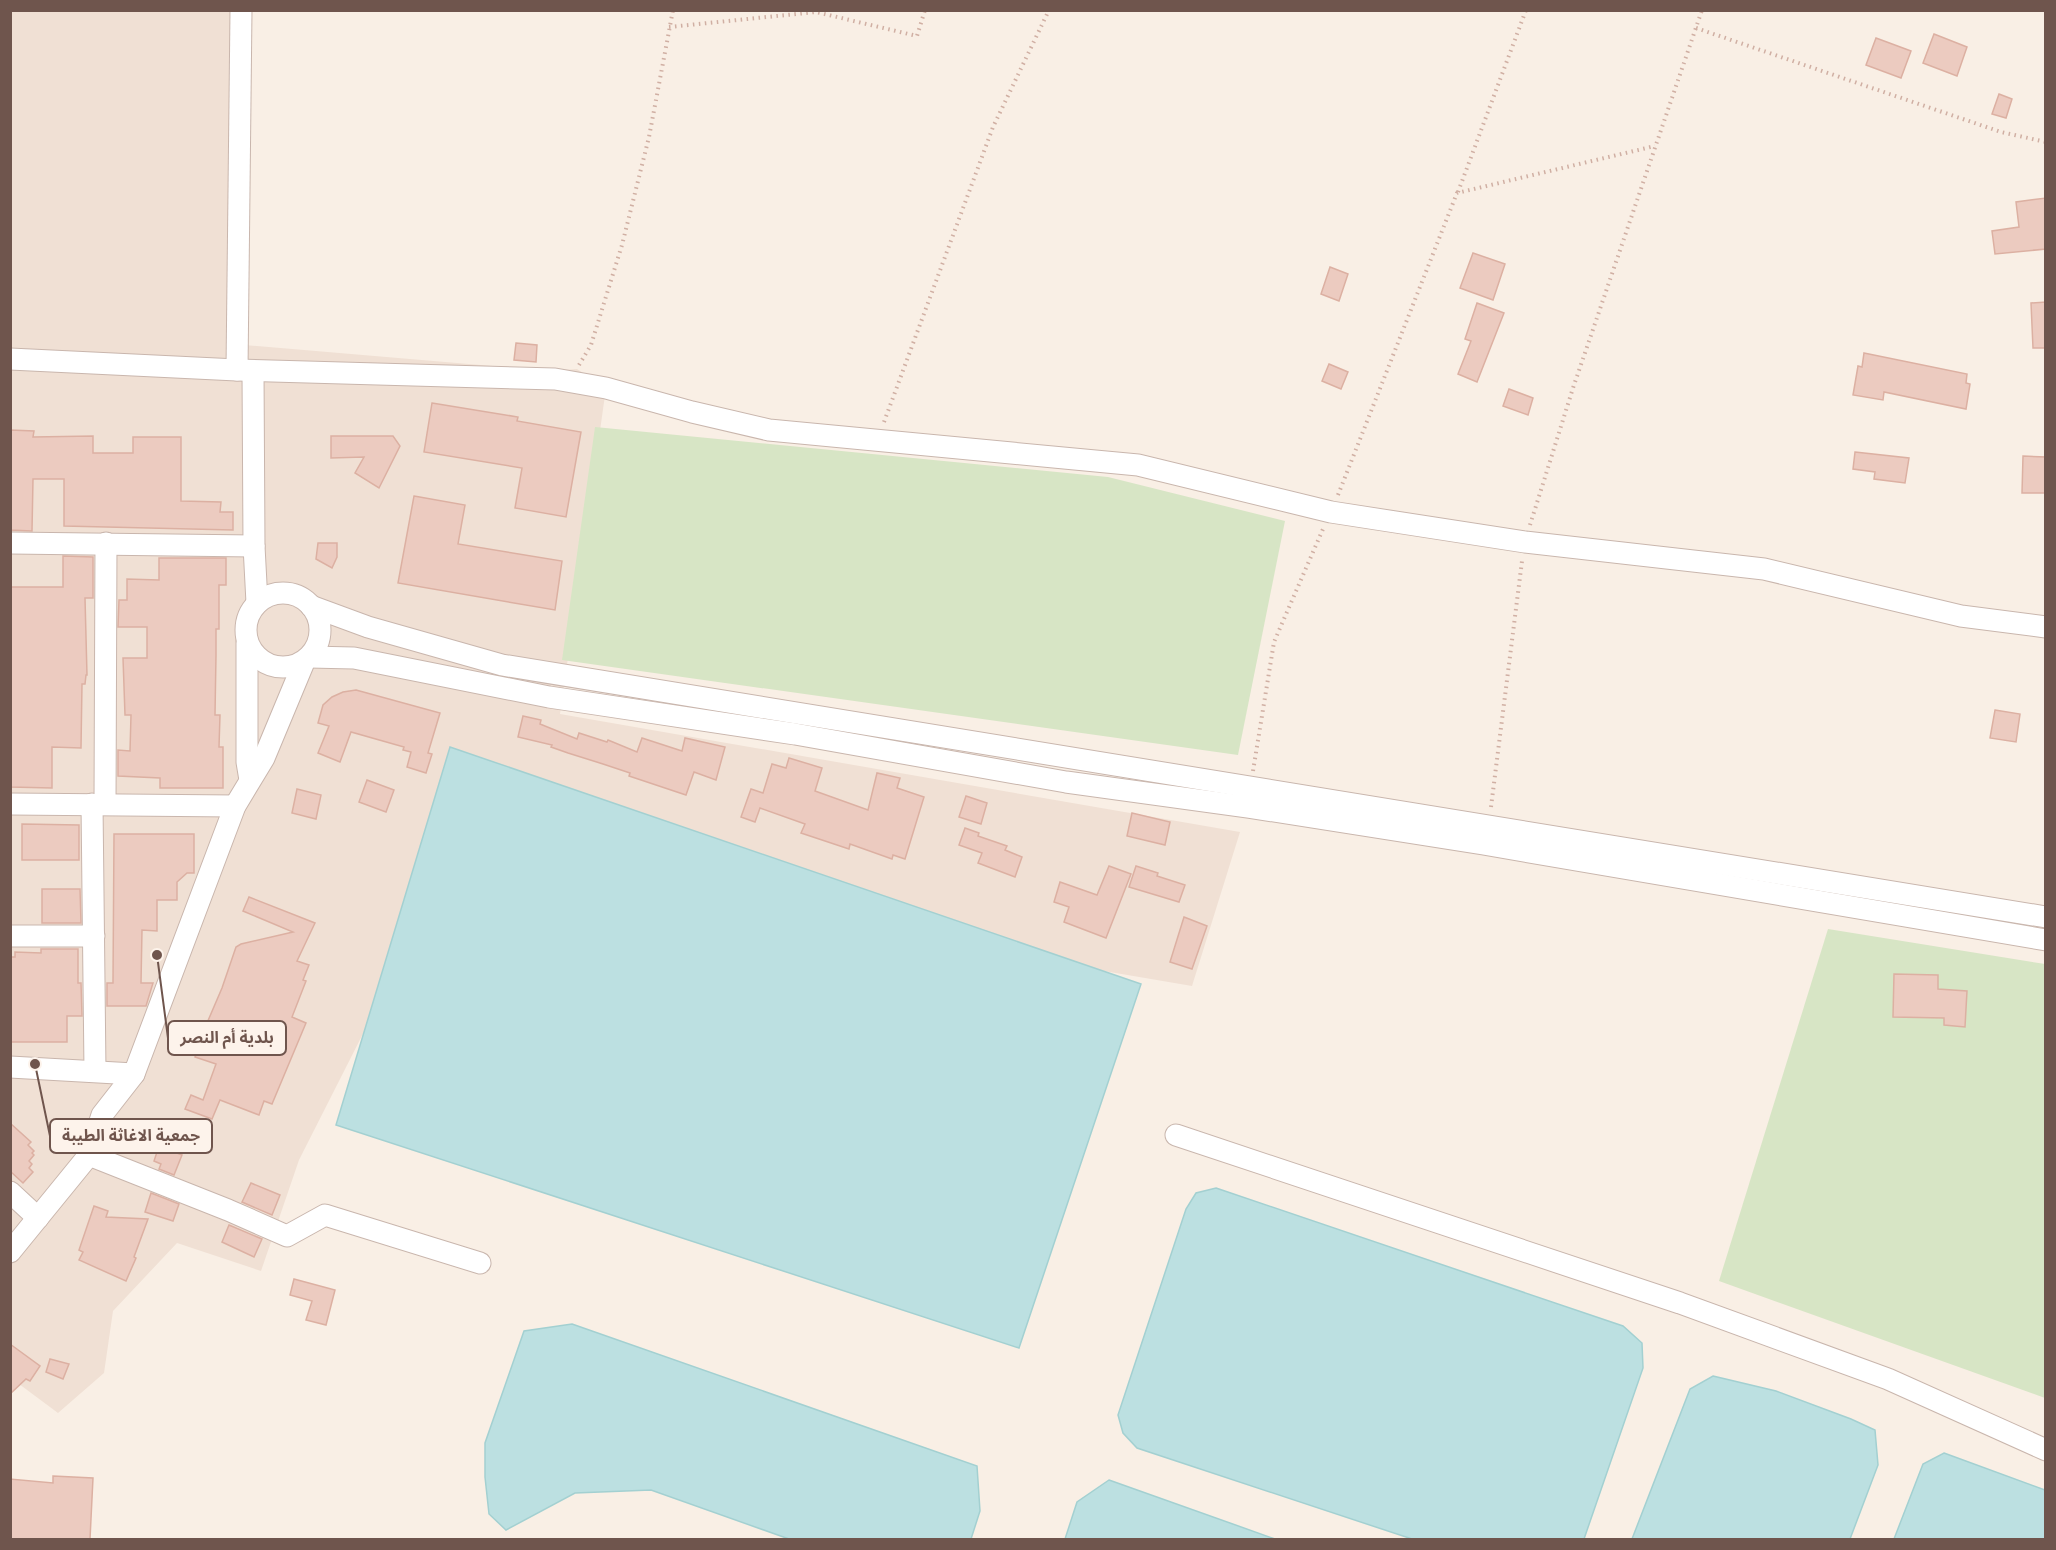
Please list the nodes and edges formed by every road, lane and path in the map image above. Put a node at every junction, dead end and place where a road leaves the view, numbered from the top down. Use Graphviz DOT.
graph roads {
  1 [pos="241,10"];
  2 [pos="673,10"];
  3 [pos="925,10"];
  4 [pos="1049,10"];
  5 [pos="1526,10"];
  6 [pos="1702,10"];
  7 [pos="669,27"];
  8 [pos="1696,28"];
  9 [pos="2046,142"];
  10 [pos="1655,146"];
  11 [pos="1457,193"];
  12 [pos="10,360"];
  13 [pos="245,370"];
  14 [pos="555,378"];
  15 [pos="877,439"];
  16 [pos="1331,512"];
  17 [pos="1525,542"];
  18 [pos="10,543"];
  19 [pos="106,543"];
  20 [pos="254,546"];
  21 [pos="257,603"];
  22 [pos="311,606"];
  23 [pos="2046,627"];
  24 [pos="247,643"];
  25 [pos="307,659"];
  26 [pos="250,780"];
  27 [pos="1250,786"];
  28 [pos="10,804"];
  29 [pos="99,804"];
  30 [pos="235,806"];
  31 [pos="1489,825"];
  32 [pos="2046,917"];
  33 [pos="10,936"];
  34 [pos="94,936"];
  35 [pos="2046,940"];
  36 [pos="10,1067"];
  37 [pos="95,1071"];
  38 [pos="134,1074"];
  39 [pos="1176,1135"];
  40 [pos="89,1155"];
  41 [pos="10,1192"];
  42 [pos="38,1218"];
  43 [pos="10,1252"];
  44 [pos="480,1263"];
  45 [pos="2046,1450"];
  1 -- 13 [label="street"];
  2 -- 7 [label="path"];
  3 -- 7 [label="path"];
  4 -- 15 [label="path"];
  5 -- 11 [label="path"];
  6 -- 8 [label="path"];
  7 -- 14 [label="path"];
  8 -- 9 [label="path"];
  8 -- 10 [label="path"];
  10 -- 11 [label="path"];
  10 -- 17 [label="path"];
  11 -- 16 [label="path"];
  12 -- 13 [label="street"];
  13 -- 14 [label="street"];
  13 -- 20 [label="street"];
  14 -- 15 [label="street"];
  15 -- 16 [label="street"];
  16 -- 17 [label="street"];
  16 -- 27 [label="path"];
  17 -- 23 [label="street"];
  17 -- 31 [label="path"];
  18 -- 19 [label="street"];
  19 -- 20 [label="street"];
  19 -- 29 [label="street"];
  20 -- 21 [label="street"];
  21 -- 22 [label="street"];
  21 -- 24 [label="street"];
  22 -- 25 [label="street"];
  22 -- 27 [label="street"];
  24 -- 25 [label="street"];
  24 -- 26 [label="street"];
  25 -- 26 [label="street"];
  25 -- 35 [label="street"];
  26 -- 30 [label="street"];
  27 -- 31 [label="street"];
  28 -- 29 [label="street"];
  29 -- 30 [label="street"];
  29 -- 34 [label="street"];
  30 -- 38 [label="street"];
  31 -- 32 [label="street"];
  33 -- 34 [label="street"];
  34 -- 37 [label="street"];
  36 -- 37 [label="street"];
  37 -- 38 [label="street"];
  38 -- 40 [label="street"];
  39 -- 45 [label="street"];
  40 -- 42 [label="street"];
  40 -- 44 [label="street"];
  41 -- 42 [label="street"];
  42 -- 43 [label="street"];
}
